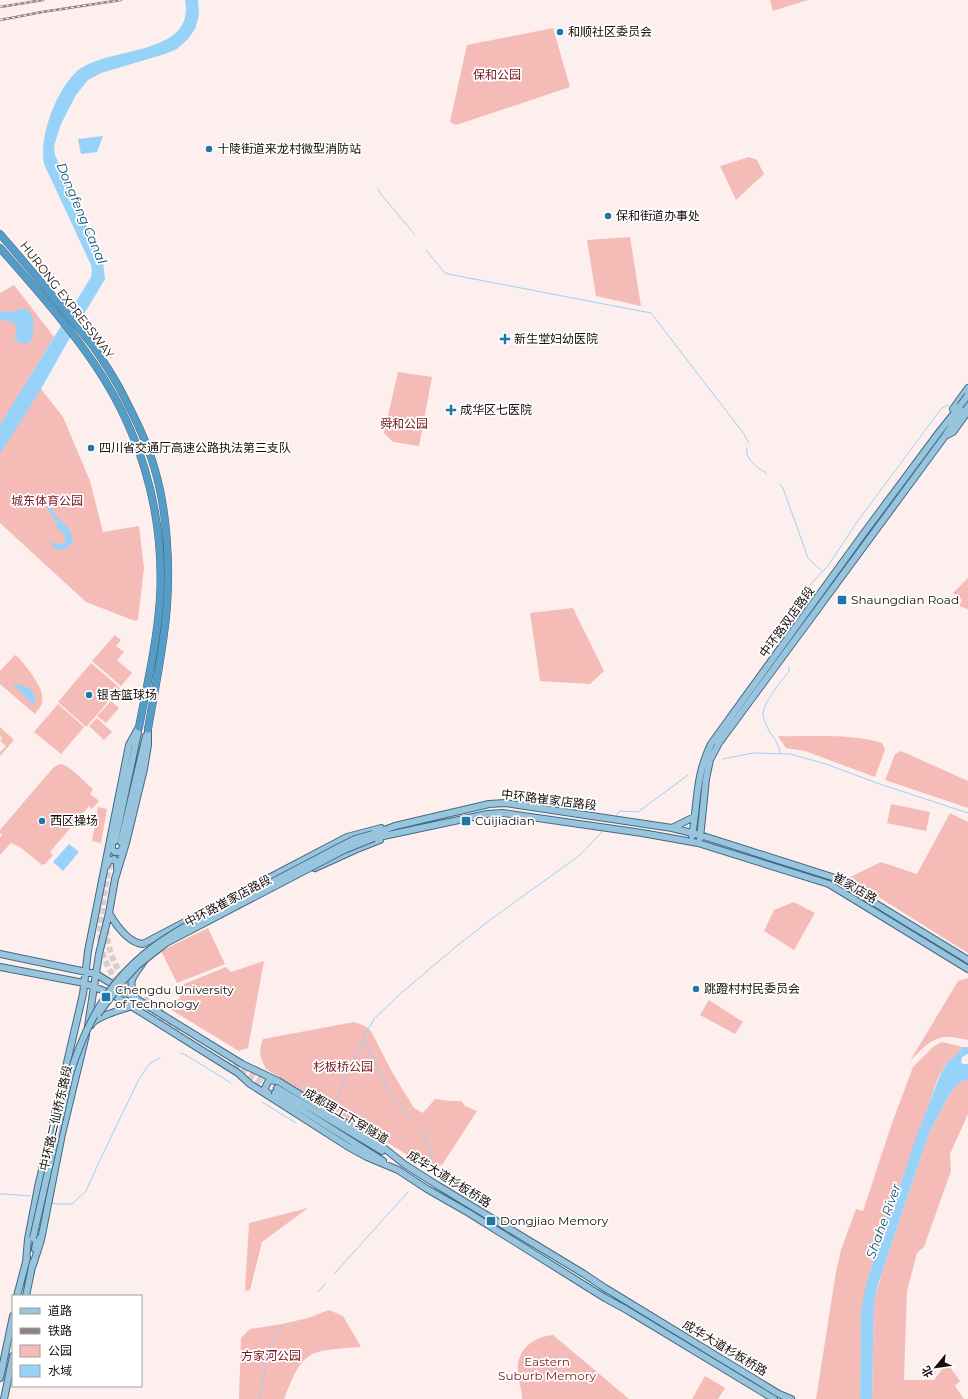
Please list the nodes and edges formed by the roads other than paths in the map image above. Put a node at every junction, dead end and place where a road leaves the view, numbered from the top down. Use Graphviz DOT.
graph roads {
  1 [pos="0,234"];
  2 [pos="0,248"];
  3 [pos="968,388"];
  4 [pos="968,396"];
  5 [pos="968,402"];
  6 [pos="964,409"];
  7 [pos="940,431"];
  8 [pos="139,727"];
  9 [pos="148,729"];
  10 [pos="694,817"];
  11 [pos="395,826"];
  12 [pos="672,828"];
  13 [pos="112,830"];
  14 [pos="404,831"];
  15 [pos="692,833"];
  16 [pos="128,835"];
  17 [pos="374,836"];
  18 [pos="700,836"];
  19 [pos="691,842"];
  20 [pos="698,843"];
  21 [pos="103,874"];
  22 [pos="115,879"];
  23 [pos="109,913"];
  24 [pos="0,954"];
  25 [pos="968,960"];
  26 [pos="54,965"];
  27 [pos="0,966"];
  28 [pos="968,969"];
  29 [pos="86,971"];
  30 [pos="96,974"];
  31 [pos="53,977"];
  32 [pos="84,983"];
  33 [pos="94,986"];
  34 [pos="137,999"];
  35 [pos="132,1006"];
  36 [pos="88,1030"];
  37 [pos="278,1081"];
  38 [pos="274,1092"];
  39 [pos="404,1164"];
  40 [pos="398,1170"];
  41 [pos="35,1238"];
  42 [pos="26,1262"];
  43 [pos="33,1265"];
  44 [pos="17,1295"];
  45 [pos="26,1295"];
  46 [pos="12,1321"];
  47 [pos="12,1361"];
  48 [pos="0,1378"];
  49 [pos="4,1399"];
  50 [pos="774,1399"];
  51 [pos="791,1399"];
  1 -- 9 [label="highway, HURONG EXPRESSWAY"];
  2 -- 8 [label="highway, HURONG EXPRESSWAY"];
  3 -- 7 [label="main road"];
  4 -- 6 [label="main road, bridge"];
  5 -- 6 [label="main road"];
  6 -- 7 [label="main road"];
  6 -- 18 [label="main road, 中环路双店路段"];
  7 -- 10 [label="main road, 中环路双店路段"];
  8 -- 9 [label="main road"];
  8 -- 13 [label="main road"];
  9 -- 16 [label="main road"];
  10 -- 12 [label="main road"];
  10 -- 15 [label="main road, 中环路双店路段"];
  11 -- 12 [label="main road, 中环路崔家店路段"];
  11 -- 17 [label="main road, 中环路崔家店路段"];
  11 -- 23 [label="main road, 中环路崔家店路段"];
  12 -- 15 [label="main road, 中环路崔家店路段"];
  13 -- 16 [label="main road"];
  13 -- 21 [label="main road, 中环路二仙桥东路段"];
  14 -- 17 [label="main road, 中环路崔家店路段"];
  14 -- 19 [label="main road, 中环路崔家店路段"];
  14 -- 34 [label="main road, 中环路崔家店路段"];
  15 -- 18 [label="main road, 中环路崔家店路段"];
  15 -- 19 [label="main road, 中环路双店路段"];
  16 -- 22 [label="main road"];
  17 -- 41 [label="main road, bridge"];
  18 -- 20 [label="main road, 中环路双店路段"];
  18 -- 25 [label="main road, 崔家店路"];
  19 -- 20 [label="main road, 中环路崔家店路段"];
  20 -- 28 [label="main road, 崔家店路"];
  21 -- 22 [label="main road"];
  21 -- 29 [label="main road, 中环路二仙桥东路段"];
  22 -- 23 [label="main road, 中环路二仙桥东路段"];
  23 -- 30 [label="main road, 中环路二仙桥东路段"];
  24 -- 26 [label="main road, 成华大道杉板桥路"];
  26 -- 29 [label="main road, 成华大道杉板桥路"];
  26 -- 31 [label="main road"];
  27 -- 31 [label="main road"];
  29 -- 30 [label="main road, 成华大道杉板桥路"];
  29 -- 32 [label="main road, 中环路二仙桥东路段"];
  30 -- 33 [label="main road, 中环路二仙桥东路段"];
  30 -- 34 [label="main road, 成华大道杉板桥路"];
  31 -- 32 [label="main road"];
  32 -- 33 [label="main road"];
  32 -- 42 [label="main road, 中环路二仙桥东路段"];
  33 -- 35 [label="main road"];
  33 -- 36 [label="main road, 中环路二仙桥东路段"];
  34 -- 37 [label="main road, 成华大道杉板桥路"];
  35 -- 36 [label="main road"];
  35 -- 38 [label="main road"];
  36 -- 43 [label="main road, 中环路二仙桥东路段"];
  37 -- 38 [label="main road"];
  37 -- 39 [label="main road, 成华大道杉板桥路"];
  38 -- 39 [label="main road, 成都理工下穿隧道"];
  38 -- 40 [label="main road, 成都理工下穿隧道"];
  39 -- 51 [label="main road, 成华大道杉板桥路"];
  40 -- 50 [label="main road, 成华大道杉板桥路"];
  41 -- 42 [label="main road, 中环路二仙桥东路段"];
  41 -- 43 [label="main road, 中环路二仙桥东路段"];
  42 -- 44 [label="main road, 中环路二仙桥东路段"];
  43 -- 45 [label="main road, 中环路二仙桥东路段"];
  46 -- 48 [label="main road"];
  47 -- 49 [label="main road"];
}
